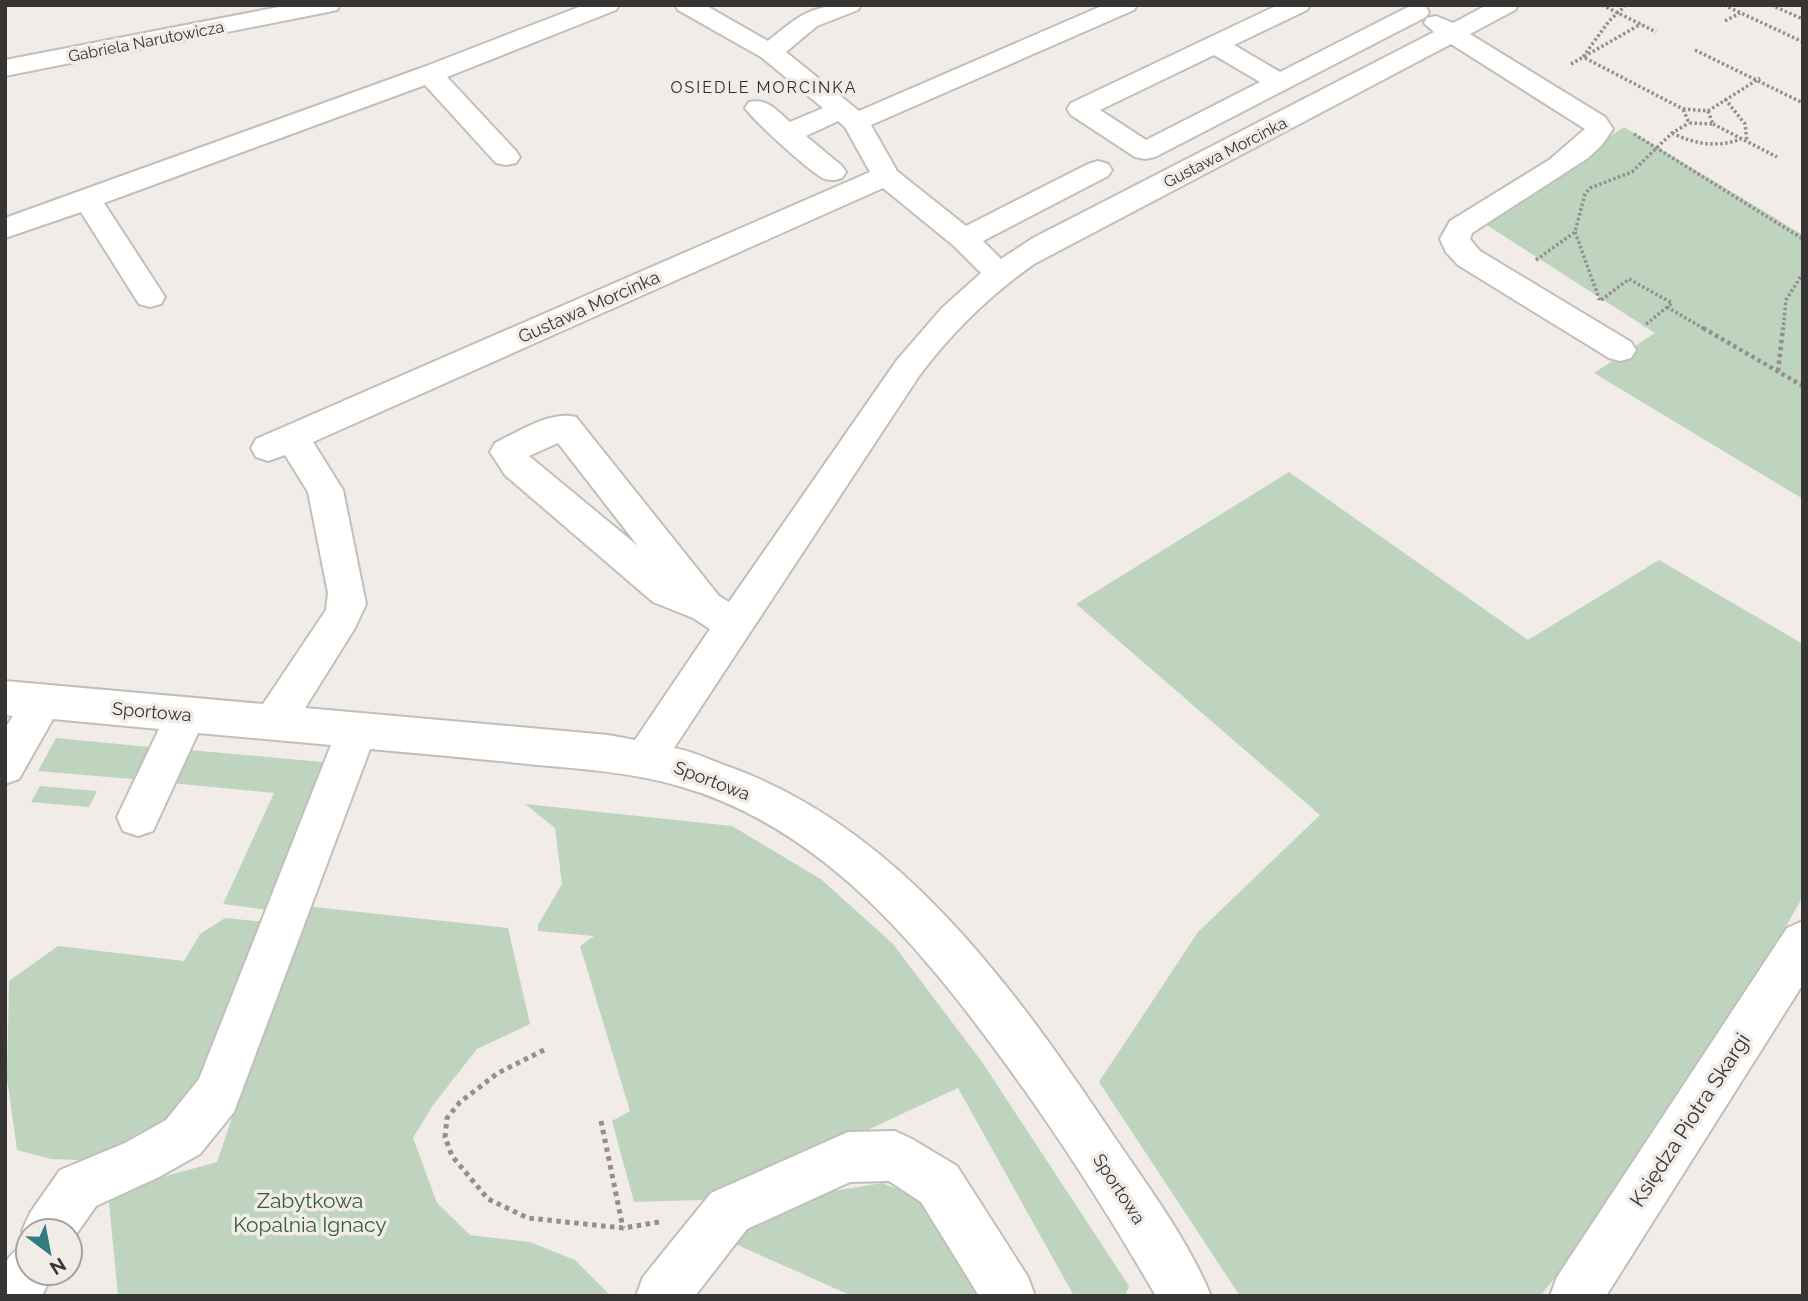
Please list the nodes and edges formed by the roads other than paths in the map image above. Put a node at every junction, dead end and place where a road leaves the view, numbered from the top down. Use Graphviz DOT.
graph roads {
  1 [pos="328,5"];
  2 [pos="607,5"];
  3 [pos="687,5"];
  4 [pos="849,5"];
  5 [pos="1125,5"];
  6 [pos="1298,5"];
  7 [pos="1506,5"];
  8 [pos="1410,9"];
  9 [pos="1453,33"];
  10 [pos="1215,45"];
  11 [pos="770,52"];
  12 [pos="5,68"];
  13 [pos="430,74"];
  14 [pos="1280,83"];
  15 [pos="758,108"];
  16 [pos="849,116"];
  17 [pos="787,134"];
  18 [pos="506,157"];
  19 [pos="1098,170"];
  20 [pos="832,172"];
  21 [pos="886,176"];
  22 [pos="87,199"];
  23 [pos="5,229"];
  24 [pos="964,239"];
  25 [pos="999,274"];
  26 [pos="150,297"];
  27 [pos="1620,350"];
  28 [pos="720,616"];
  29 [pos="24,700"];
  30 [pos="186,715"];
  31 [pos="273,723"];
  32 [pos="357,730"];
  33 [pos="646,760"];
  34 [pos="5,766"];
  35 [pos="138,817"];
  36 [pos="1803,943"];
  37 [pos="58,1217"];
  38 [pos="1183,1295"];
  39 [pos="662,1296"];
  40 [pos="1009,1296"];
  41 [pos="1576,1296"];
  1 -- 12 [label="street, Gabriela Narutowicza"];
  2 -- 13 [label="street"];
  3 -- 11 [label="street"];
  4 -- 11 [label="street"];
  5 -- 16 [label="street"];
  6 -- 10 [label="street"];
  7 -- 9 [label="street, Gustawa Morcinka"];
  8 -- 9 [label="street"];
  8 -- 14 [label="street"];
  9 -- 25 [label="street, Gustawa Morcinka"];
  9 -- 27 [label="street"];
  10 -- 14 [label="street"];
  10 -- 14 [label="street"];
  11 -- 16 [label="street"];
  13 -- 18 [label="street"];
  13 -- 22 [label="street"];
  15 -- 17 [label="street"];
  16 -- 17 [label="street"];
  16 -- 21 [label="street"];
  17 -- 20 [label="street"];
  19 -- 24 [label="street"];
  21 -- 24 [label="street"];
  21 -- 31 [label="street, Gustawa Morcinka"];
  22 -- 23 [label="street"];
  22 -- 26 [label="street"];
  24 -- 25 [label="street"];
  25 -- 28 [label="street, Gustawa Morcinka"];
  28 -- 28 [label="street"];
  28 -- 33 [label="street, Gustawa Morcinka"];
  29 -- 30 [label="street, Sportowa"];
  29 -- 34 [label="street"];
  30 -- 31 [label="street, Sportowa"];
  30 -- 35 [label="street"];
  31 -- 32 [label="street, Sportowa"];
  32 -- 33 [label="street, Sportowa"];
  32 -- 37 [label="street"];
  33 -- 38 [label="street, Sportowa"];
  36 -- 41 [label="street, Księdza Piotra Skargi"];
  39 -- 40 [label="street"];
}
